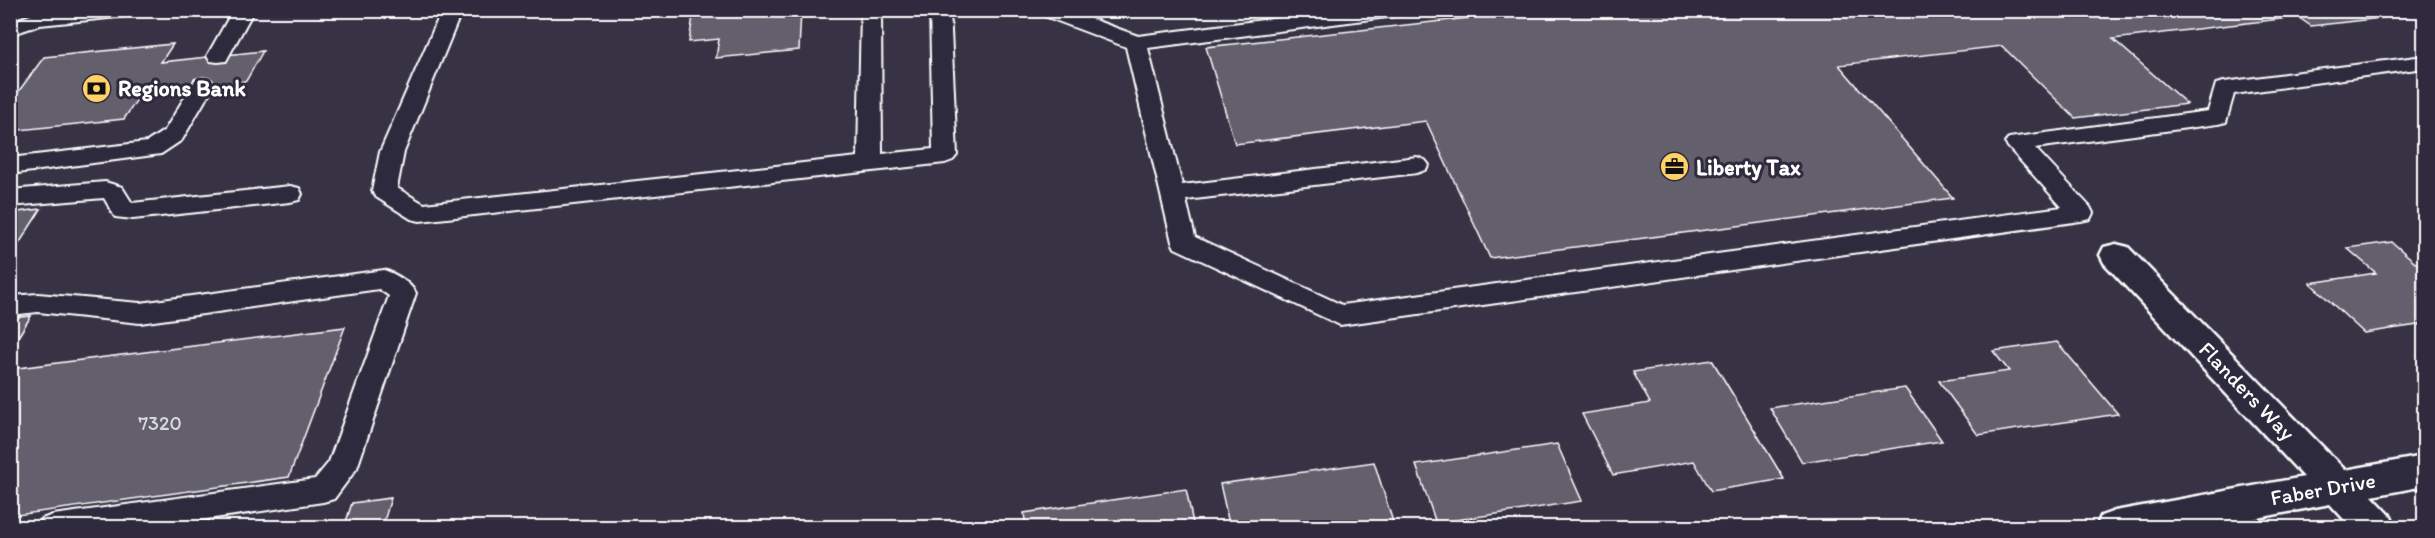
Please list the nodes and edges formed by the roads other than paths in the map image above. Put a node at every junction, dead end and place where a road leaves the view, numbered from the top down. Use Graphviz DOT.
graph roads {
  1 [pos="128,10"];
  2 [pos="244,10"];
  3 [pos="452,10"];
  4 [pos="871,10"];
  5 [pos="940,10"];
  6 [pos="1046,10"];
  7 [pos="1395,10"];
  8 [pos="1321,15"];
  9 [pos="10,29"];
  10 [pos="1136,42"];
  11 [pos="218,56"];
  12 [pos="2424,62"];
  13 [pos="203,85"];
  14 [pos="870,163"];
  15 [pos="1417,165"];
  16 [pos="10,166"];
  17 [pos="290,194"];
  18 [pos="1173,194"];
  19 [pos="10,198"];
  20 [pos="2116,255"];
  21 [pos="10,306"];
  22 [pos="2424,471"];
  23 [pos="2338,487"];
  24 [pos="53,528"];
  25 [pos="2115,528"];
  26 [pos="2377,528"];
  1 -- 9 [label="lane"];
  2 -- 11 [label="lane"];
  3 -- 14 [label="lane"];
  4 -- 14 [label="lane"];
  5 -- 14 [label="lane"];
  6 -- 10 [label="lane"];
  7 -- 8 [label="lane"];
  8 -- 10 [label="lane"];
  10 -- 18 [label="lane"];
  12 -- 18 [label="lane"];
  13 -- 16 [label="lane"];
  15 -- 18 [label="lane"];
  17 -- 19 [label="lane"];
  20 -- 23 [label="street, Flanders Way"];
  21 -- 24 [label="lane"];
  22 -- 23 [label="street, Faber Drive"];
  23 -- 25 [label="street, Faber Drive"];
  23 -- 26 [label="street, Flanders Way"];
}
